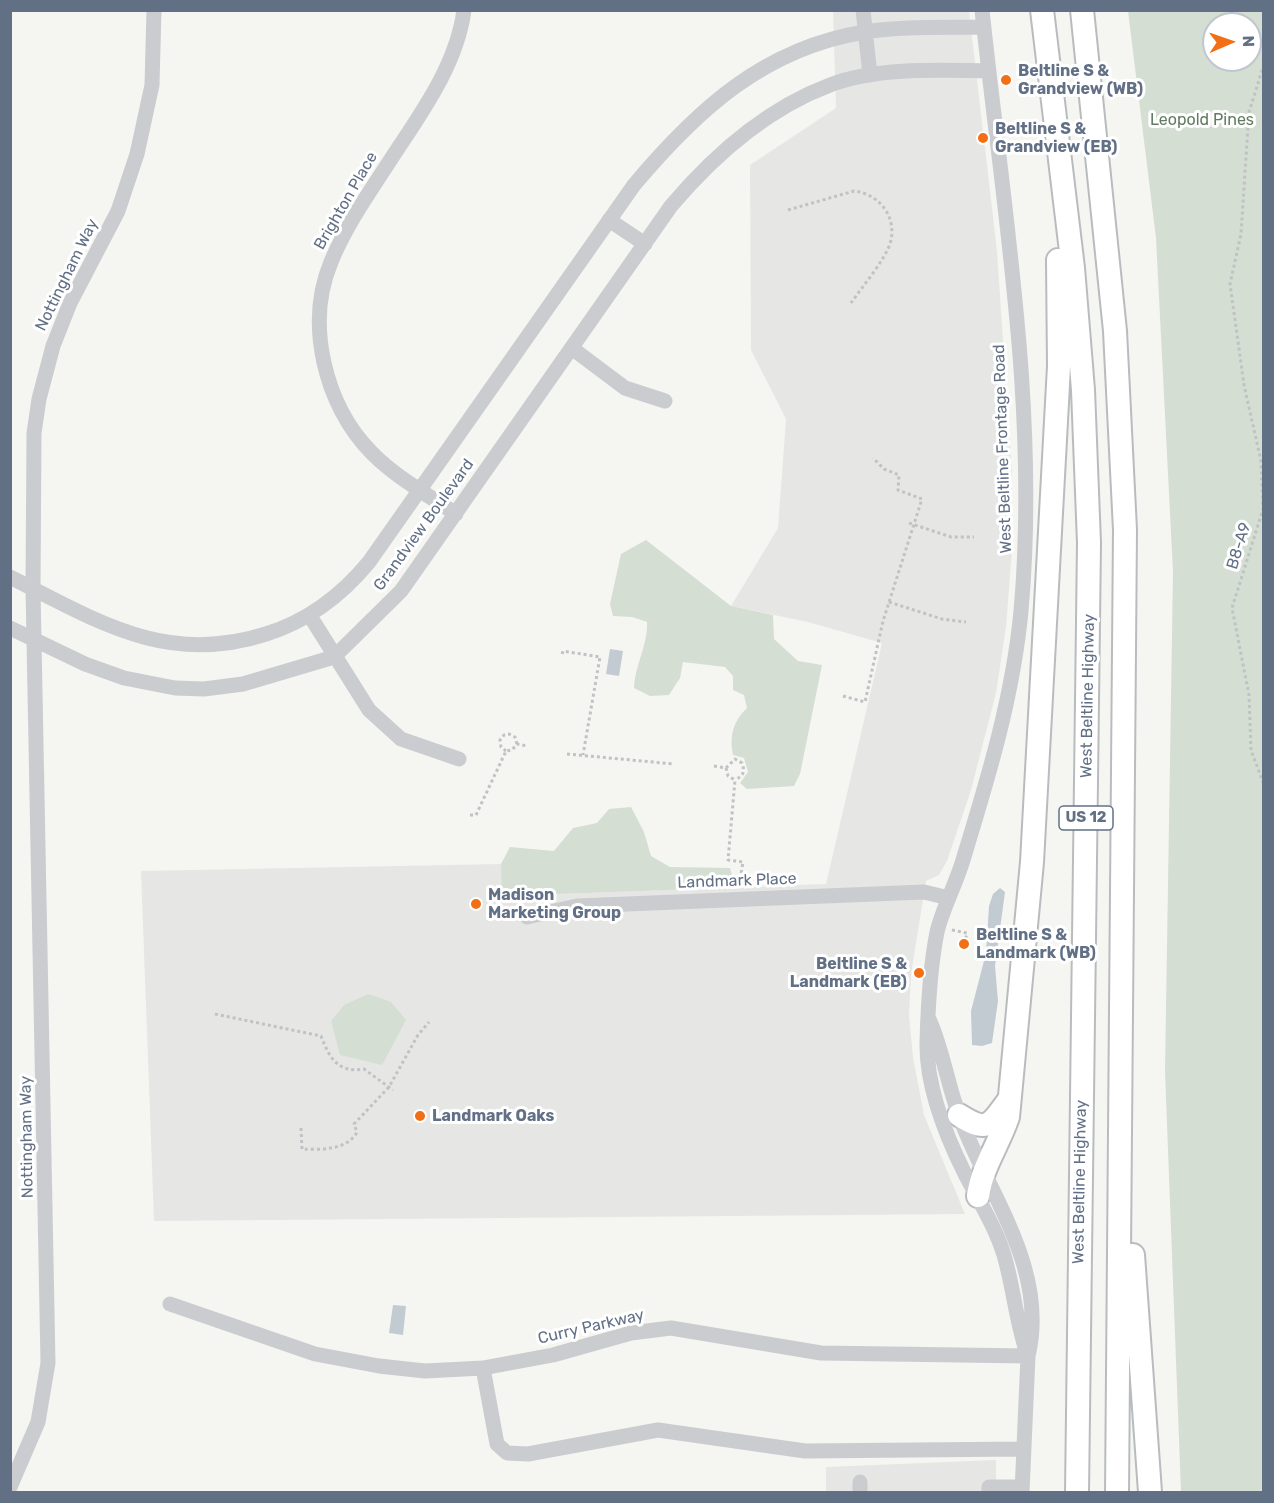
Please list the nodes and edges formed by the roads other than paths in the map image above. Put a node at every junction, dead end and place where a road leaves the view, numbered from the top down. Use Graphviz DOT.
graph roads {
  1 [pos="154,10"];
  2 [pos="464,10"];
  3 [pos="863,10"];
  4 [pos="982,10"];
  5 [pos="1042,10"];
  6 [pos="1082,10"];
  7 [pos="984,27"];
  8 [pos="865,32"];
  9 [pos="989,71"];
  10 [pos="870,75"];
  11 [pos="1058,144"];
  12 [pos="609,220"];
  13 [pos="645,244"];
  14 [pos="573,349"];
  15 [pos="665,401"];
  16 [pos="420,490"];
  17 [pos="456,514"];
  18 [pos="10,578"];
  19 [pos="33,589"];
  20 [pos="310,615"];
  21 [pos="10,628"];
  22 [pos="34,640"];
  23 [pos="334,657"];
  24 [pos="459,759"];
  25 [pos="949,898"];
  26 [pos="527,917"];
  27 [pos="929,1019"];
  28 [pos="1122,1060"];
  29 [pos="1010,1098"];
  30 [pos="959,1115"];
  31 [pos="983,1170"];
  32 [pos="978,1196"];
  33 [pos="170,1304"];
  34 [pos="1028,1356"];
  35 [pos="483,1368"];
  36 [pos="1023,1449"];
  37 [pos="11,1490"];
  38 [pos="1022,1490"];
  39 [pos="989,1492"];
  40 [pos="1077,1492"];
  41 [pos="1117,1492"];
  42 [pos="1150,1492"];
  1 -- 19 [label="street, Nottingham Way"];
  2 -- 16 [label="street, Brighton Place"];
  3 -- 8 [label="street"];
  4 -- 7 [label="street, West Beltline Frontage Road"];
  5 -- 11 [label="highway, West Beltline Highway / US 12"];
  6 -- 28 [label="highway, US 12"];
  7 -- 8 [label="street, Grandview Boulevard"];
  7 -- 9 [label="street, West Beltline Frontage Road"];
  8 -- 10 [label="street"];
  8 -- 12 [label="street, Grandview Boulevard"];
  9 -- 10 [label="street, Grandview Boulevard"];
  9 -- 25 [label="street, West Beltline Frontage Road"];
  10 -- 13 [label="street, Grandview Boulevard"];
  11 -- 29 [label="highway"];
  11 -- 40 [label="highway, West Beltline Highway / US 12"];
  12 -- 13 [label="street"];
  12 -- 16 [label="street, Grandview Boulevard"];
  13 -- 14 [label="street, Grandview Boulevard"];
  14 -- 15 [label="street"];
  14 -- 17 [label="street, Grandview Boulevard"];
  16 -- 17 [label="street, Brighton Place"];
  16 -- 20 [label="street, Grandview Boulevard"];
  17 -- 23 [label="street, Grandview Boulevard"];
  18 -- 19 [label="street, Grandview Boulevard"];
  19 -- 20 [label="street, Grandview Boulevard"];
  19 -- 22 [label="street, Nottingham Way"];
  20 -- 23 [label="street"];
  21 -- 22 [label="street, Grandview Boulevard"];
  22 -- 23 [label="street, Grandview Boulevard"];
  22 -- 37 [label="street, Nottingham Way"];
  23 -- 24 [label="street"];
  25 -- 26 [label="street, Landmark Place"];
  25 -- 27 [label="street, West Beltline Frontage Road"];
  27 -- 30 [label="street, West Beltline Frontage Road"];
  27 -- 32 [label="street, West Beltline Frontage Road"];
  28 -- 41 [label="highway, US 12"];
  28 -- 42 [label="highway"];
  29 -- 30 [label="highway"];
  29 -- 31 [label="highway"];
  30 -- 31 [label="street, West Beltline Frontage Road"];
  31 -- 32 [label="highway"];
  31 -- 34 [label="street, West Beltline Frontage Road"];
  32 -- 34 [label="street, West Beltline Frontage Road"];
  33 -- 35 [label="street, Curry Parkway"];
  34 -- 35 [label="street, Curry Parkway"];
  34 -- 36 [label="street, West Beltline Frontage Road"];
  35 -- 36 [label="street"];
  36 -- 38 [label="street, West Beltline Frontage Road"];
  38 -- 39 [label="street"];
}
